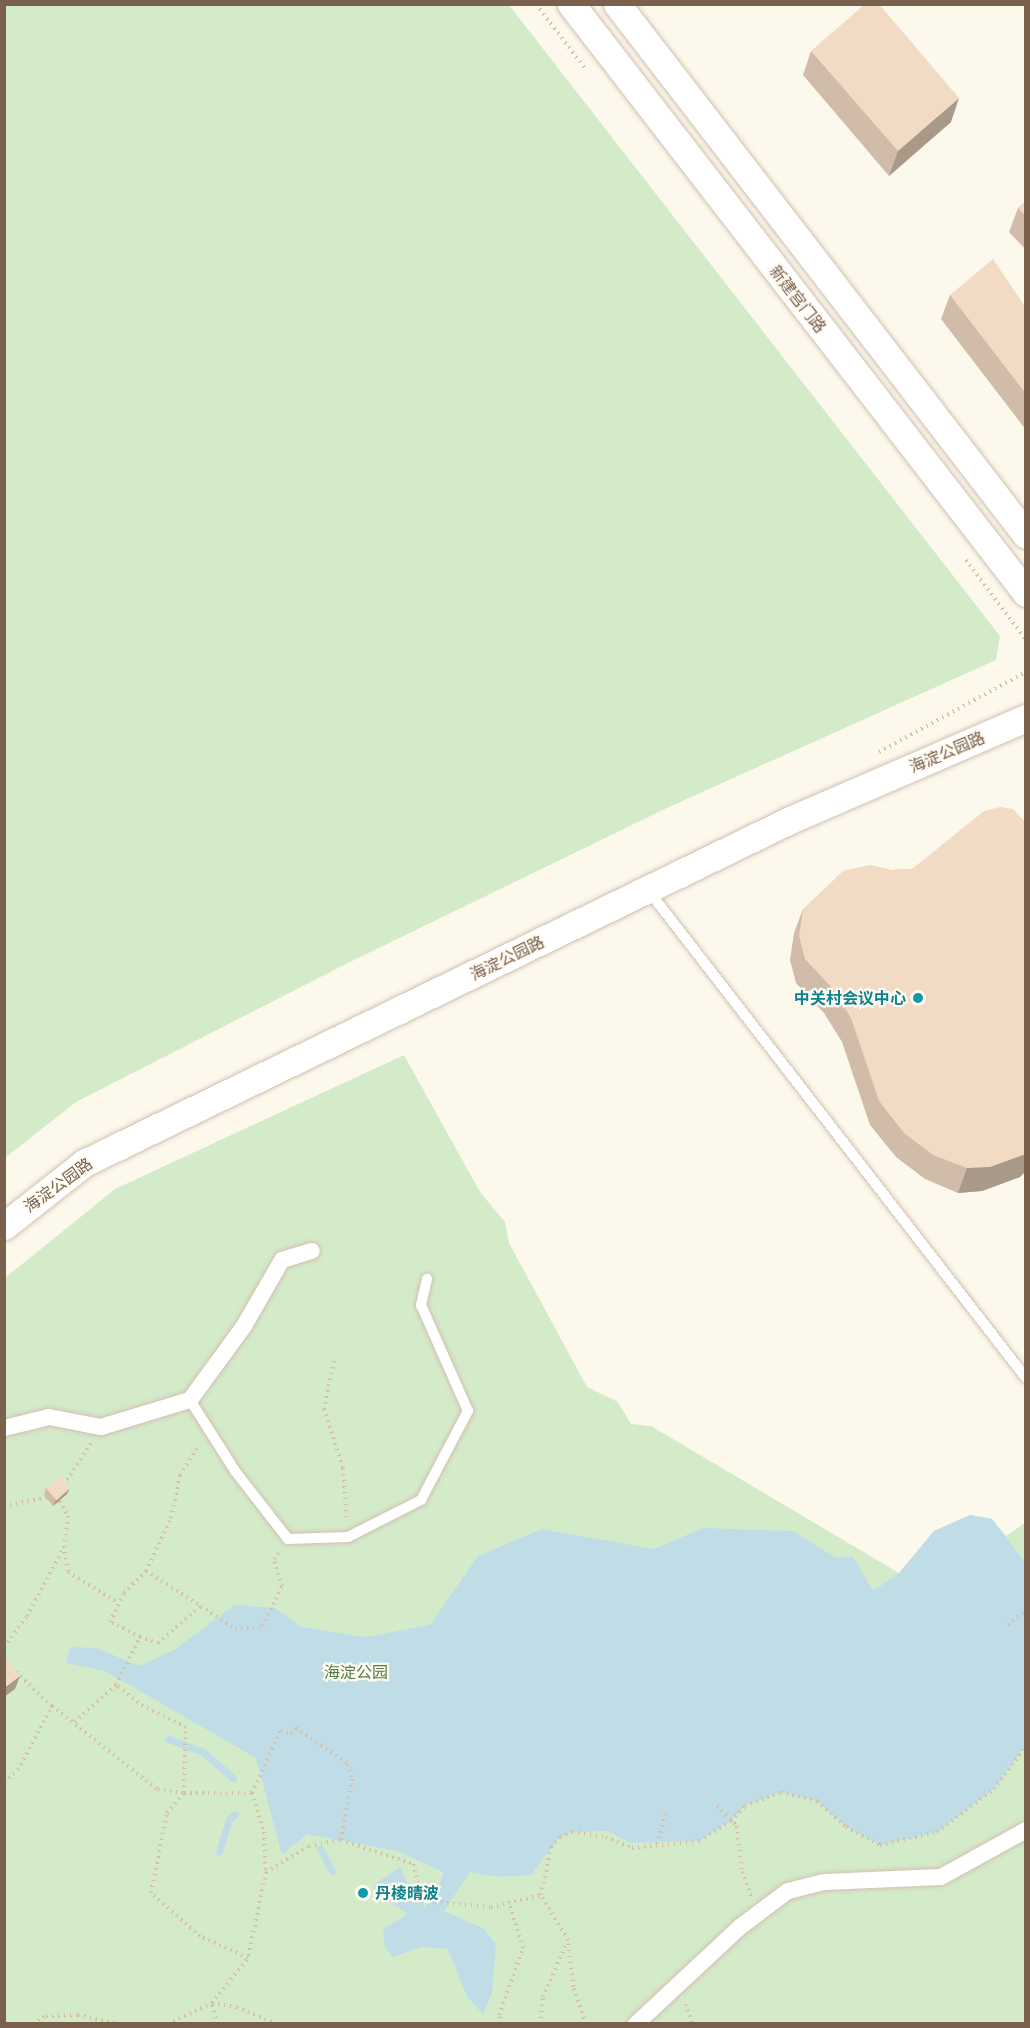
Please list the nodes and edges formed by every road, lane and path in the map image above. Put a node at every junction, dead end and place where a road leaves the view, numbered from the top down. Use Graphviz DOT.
graph roads {
  1 [pos="571,4"];
  2 [pos="616,4"];
  3 [pos="1026,535"];
  4 [pos="1026,593"];
  5 [pos="1026,718"];
  6 [pos="648,889"];
  7 [pos="4,1226"];
  8 [pos="312,1251"];
  9 [pos="427,1279"];
  10 [pos="334,1361"];
  11 [pos="1026,1378"];
  12 [pos="190,1400"];
  13 [pos="101,1427"];
  14 [pos="4,1428"];
  15 [pos="208,1429"];
  16 [pos="57,1496"];
  17 [pos="4,1506"];
  18 [pos="348,1537"];
  19 [pos="288,1539"];
  20 [pos="64,1546"];
  21 [pos="146,1570"];
  22 [pos="119,1603"];
  23 [pos="201,1606"];
  24 [pos="1026,1610"];
  25 [pos="1008,1625"];
  26 [pos="140,1637"];
  27 [pos="4,1647"];
  28 [pos="12,1669"];
  29 [pos="116,1685"];
  30 [pos="52,1706"];
  31 [pos="74,1722"];
  32 [pos="1026,1746"];
  33 [pos="4,1782"];
  34 [pos="184,1793"];
  35 [pos="252,1793"];
  36 [pos="717,1806"];
  37 [pos="666,1813"];
  38 [pos="731,1821"];
  39 [pos="1026,1830"];
  40 [pos="341,1840"];
  41 [pos="657,1844"];
  42 [pos="266,1872"];
  43 [pos="541,1895"];
  44 [pos="509,1903"];
  45 [pos="761,1911"];
  46 [pos="568,1940"];
  47 [pos="248,1958"];
  48 [pos="212,2003"];
  49 [pos="33,2024"];
  50 [pos="120,2024"];
  51 [pos="168,2024"];
  52 [pos="217,2024"];
  53 [pos="276,2024"];
  54 [pos="501,2024"];
  55 [pos="541,2024"];
  56 [pos="586,2024"];
  57 [pos="636,2024"];
  1 -- 4 [label="street, 新建宫门路"];
  2 -- 3 [label="street"];
  5 -- 6 [label="street, 海淀公园路"];
  6 -- 7 [label="street, 海淀公园路"];
  6 -- 11 [label="lane"];
  8 -- 12 [label="street"];
  9 -- 18 [label="lane"];
  10 -- 18 [label="path"];
  12 -- 13 [label="street"];
  12 -- 15 [label="lane"];
  13 -- 14 [label="street"];
  13 -- 16 [label="path"];
  15 -- 19 [label="lane"];
  15 -- 21 [label="path"];
  16 -- 17 [label="path"];
  16 -- 20 [label="path"];
  18 -- 19 [label="lane"];
  19 -- 23 [label="path"];
  20 -- 22 [label="path"];
  20 -- 27 [label="path"];
  21 -- 22 [label="path"];
  21 -- 23 [label="path"];
  22 -- 26 [label="path"];
  23 -- 26 [label="path"];
  24 -- 25 [label="path"];
  26 -- 29 [label="path"];
  28 -- 30 [label="path"];
  29 -- 31 [label="path"];
  29 -- 34 [label="path"];
  30 -- 31 [label="path"];
  30 -- 33 [label="path"];
  31 -- 34 [label="path"];
  32 -- 38 [label="path"];
  34 -- 35 [label="path"];
  34 -- 47 [label="path"];
  35 -- 40 [label="path"];
  35 -- 42 [label="path"];
  36 -- 38 [label="path"];
  37 -- 41 [label="path"];
  38 -- 41 [label="path"];
  38 -- 45 [label="path"];
  39 -- 45 [label="street"];
  40 -- 42 [label="path"];
  40 -- 44 [label="path"];
  41 -- 43 [label="path"];
  42 -- 47 [label="path"];
  43 -- 44 [label="path"];
  43 -- 46 [label="path"];
  44 -- 54 [label="path"];
  45 -- 57 [label="street"];
  46 -- 55 [label="path"];
  46 -- 56 [label="path"];
  47 -- 48 [label="path"];
  48 -- 51 [label="path"];
  48 -- 52 [label="path"];
  48 -- 53 [label="path"];
  49 -- 50 [label="path"];
}
